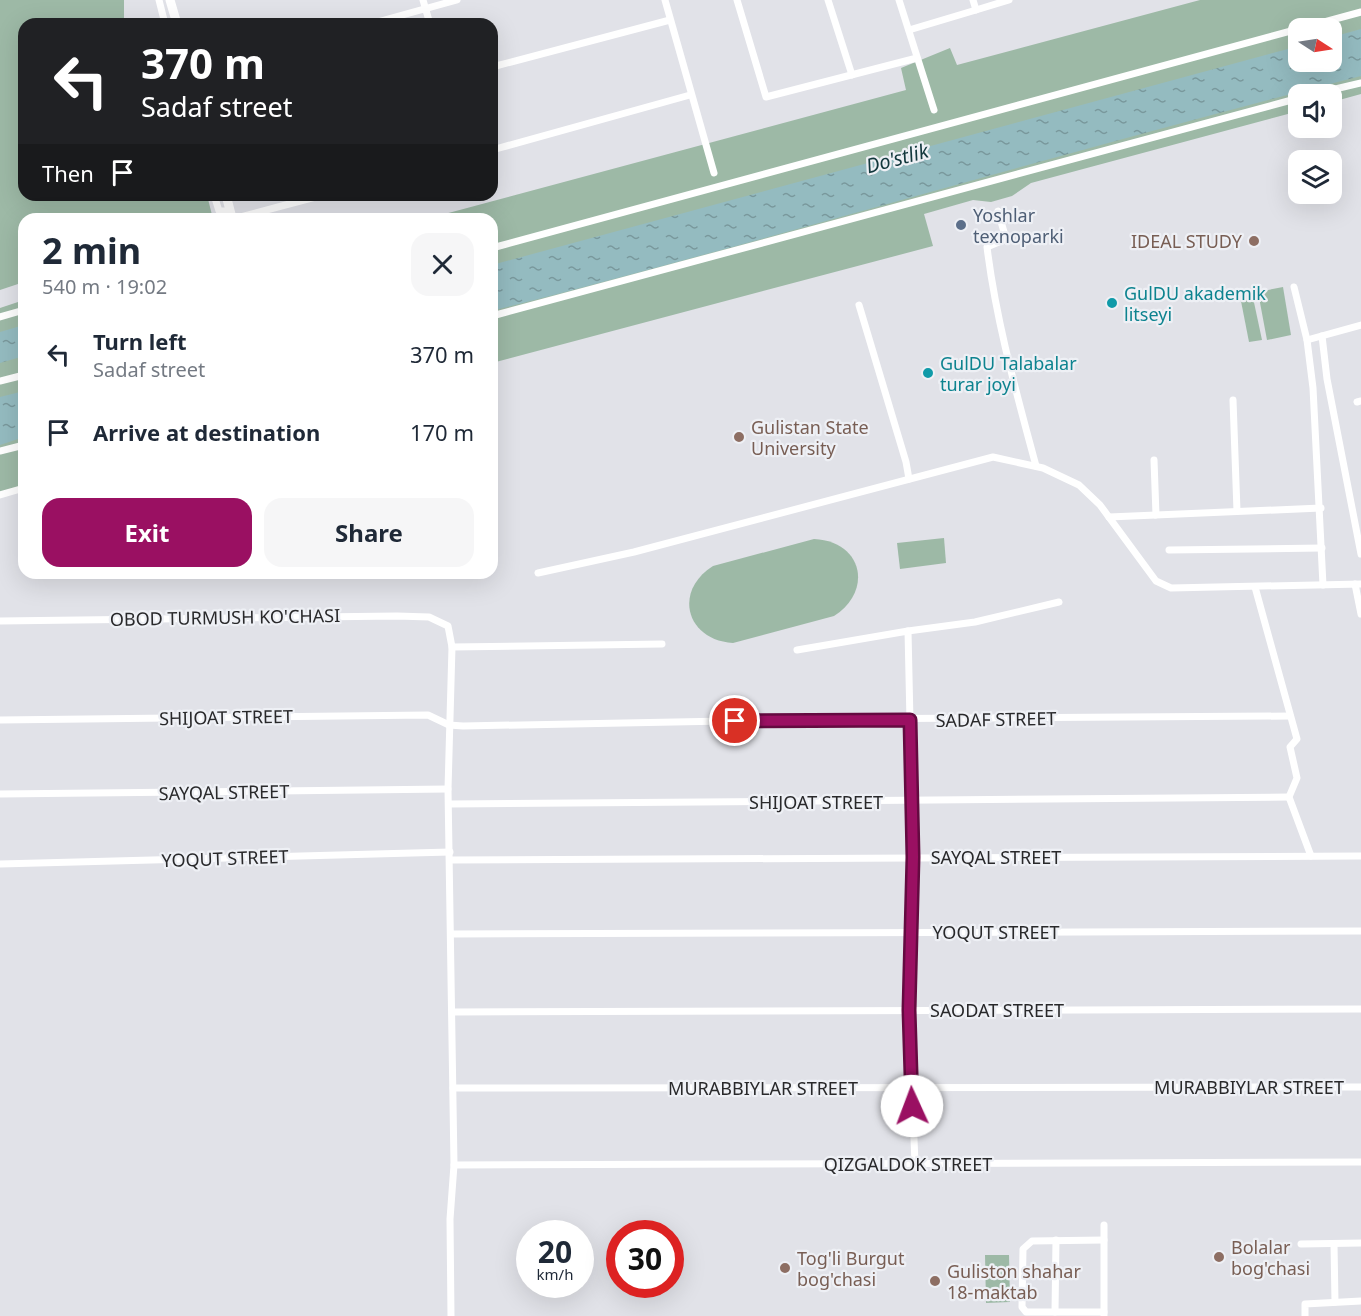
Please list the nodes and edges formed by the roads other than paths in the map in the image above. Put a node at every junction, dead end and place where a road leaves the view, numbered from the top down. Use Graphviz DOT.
graph roads {
  1 [pos="159,0"];
  2 [pos="170,0"];
  3 [pos="423,0"];
  4 [pos="457,0"];
  5 [pos="665,0"];
  6 [pos="737,0"];
  7 [pos="828,0"];
  8 [pos="900,0"];
  9 [pos="973,0"];
  10 [pos="1009,0"];
  11 [pos="425,8"];
  12 [pos="976,10"];
  13 [pos="1361,12"];
  14 [pos="164,18"];
  15 [pos="175,18"];
  16 [pos="391,18"];
  17 [pos="428,18"];
  18 [pos="670,20"];
  19 [pos="909,30"];
  20 [pos="917,57"];
  21 [pos="498,65"];
  22 [pos="852,75"];
  23 [pos="1361,83"];
  24 [pos="1342,87"];
  25 [pos="690,95"];
  26 [pos="1288,101"];
  27 [pos="934,110"];
  28 [pos="498,148"];
  29 [pos="714,173"];
  30 [pos="297,201"];
  31 [pos="998,211"];
  32 [pos="245,213"];
  33 [pos="498,246"];
  34 [pos="1294,287"];
  35 [pos="859,305"];
  36 [pos="18,312"];
  37 [pos="498,314"];
  38 [pos="0,317"];
  39 [pos="1361,326"];
  40 [pos="1322,336"];
  41 [pos="1307,339"];
  42 [pos="18,376"];
  43 [pos="0,381"];
  44 [pos="1233,400"];
  45 [pos="18,446"];
  46 [pos="0,451"];
  47 [pos="1154,460"];
  48 [pos="1036,466"];
  49 [pos="909,479"];
  50 [pos="18,490"];
  51 [pos="0,495"];
  52 [pos="1321,508"];
  53 [pos="1237,511"];
  54 [pos="1156,515"];
  55 [pos="1109,517"];
  56 [pos="1322,548"];
  57 [pos="1169,550"];
  58 [pos="1361,554"];
  59 [pos="538,573"];
  60 [pos="1358,584"];
  61 [pos="1323,585"];
  62 [pos="1255,587"];
  63 [pos="1059,602"];
  64 [pos="1361,615"];
  65 [pos="0,621"];
  66 [pos="908,632"];
  67 [pos="662,644"];
  68 [pos="452,647"];
  69 [pos="797,650"];
  70 [pos="1290,716"];
  71 [pos="0,720"];
  72 [pos="910,720"];
  73 [pos="449,725"];
  74 [pos="448,789"];
  75 [pos="0,794"];
  76 [pos="1289,797"];
  77 [pos="912,801"];
  78 [pos="450,804"];
  79 [pos="450,852"];
  80 [pos="1311,856"];
  81 [pos="1361,856"];
  82 [pos="913,857"];
  83 [pos="450,860"];
  84 [pos="0,864"];
  85 [pos="1361,932"];
  86 [pos="911,933"];
  87 [pos="452,934"];
  88 [pos="1361,1009"];
  89 [pos="909,1010"];
  90 [pos="453,1011"];
  91 [pos="912,1087"];
  92 [pos="1361,1087"];
  93 [pos="453,1088"];
  94 [pos="1361,1162"];
  95 [pos="915,1164"];
  96 [pos="454,1165"];
  97 [pos="1104,1225"];
  98 [pos="1056,1240"];
  99 [pos="1104,1240"];
  100 [pos="1361,1243"];
  101 [pos="1301,1244"];
  102 [pos="1334,1244"];
  103 [pos="1335,1302"];
  104 [pos="1361,1302"];
  105 [pos="1055,1312"];
  106 [pos="1104,1314"];
  107 [pos="451,1316"];
  108 [pos="1305,1316"];
  1 -- 14 [label="street"];
  2 -- 15 [label="street"];
  3 -- 11 [label="street"];
  4 -- 11 [label="street"];
  5 -- 18 [label="street"];
  6 -- 22 [label="street"];
  7 -- 22 [label="street"];
  8 -- 19 [label="street"];
  9 -- 12 [label="street"];
  10 -- 12 [label="street"];
  11 -- 16 [label="street"];
  11 -- 17 [label="street"];
  12 -- 19 [label="street"];
  13 -- 33 [label="street"];
  18 -- 21 [label="street"];
  18 -- 25 [label="street"];
  19 -- 20 [label="street"];
  20 -- 22 [label="street"];
  20 -- 27 [label="street"];
  23 -- 24 [label="street"];
  25 -- 28 [label="street"];
  25 -- 29 [label="street"];
  26 -- 37 [label="street"];
  30 -- 32 [label="street"];
  31 -- 48 [label="street"];
  34 -- 41 [label="street"];
  35 -- 49 [label="street"];
  36 -- 38 [label="street"];
  39 -- 40 [label="street"];
  40 -- 41 [label="street"];
  40 -- 58 [label="street"];
  41 -- 52 [label="street"];
  42 -- 43 [label="street"];
  44 -- 53 [label="street"];
  45 -- 46 [label="street"];
  47 -- 54 [label="street"];
  48 -- 49 [label="street"];
  48 -- 55 [label="street"];
  49 -- 59 [label="street"];
  50 -- 51 [label="street"];
  52 -- 53 [label="street"];
  52 -- 56 [label="street"];
  53 -- 54 [label="street"];
  54 -- 55 [label="street"];
  55 -- 62 [label="street"];
  56 -- 57 [label="street"];
  56 -- 61 [label="street"];
  60 -- 61 [label="street"];
  60 -- 64 [label="street"];
  61 -- 62 [label="street"];
  62 -- 70 [label="street"];
  63 -- 66 [label="street"];
  65 -- 68 [label="street, OBOD TURMUSH KO'CHASI"];
  66 -- 69 [label="street"];
  66 -- 72 [label="street"];
  67 -- 68 [label="street"];
  68 -- 73 [label="street"];
  70 -- 72 [label="street, SADAF STREET"];
  70 -- 76 [label="street"];
  71 -- 73 [label="street, SHIJOAT STREET"];
  72 -- 73 [label="street, SADAF STREET"];
  72 -- 77 [label="street"];
  73 -- 74 [label="street"];
  74 -- 75 [label="street, SAYQAL STREET"];
  74 -- 78 [label="street"];
  76 -- 77 [label="street, SHIJOAT STREET"];
  76 -- 80 [label="street"];
  77 -- 78 [label="street, SHIJOAT STREET"];
  77 -- 82 [label="street"];
  78 -- 79 [label="street"];
  79 -- 83 [label="street"];
  79 -- 84 [label="street, YOQUT STREET"];
  80 -- 81 [label="street, SAYQAL STREET"];
  80 -- 82 [label="street, SAYQAL STREET"];
  82 -- 83 [label="street, SAYQAL STREET"];
  82 -- 86 [label="street"];
  83 -- 87 [label="street"];
  85 -- 86 [label="street, YOQUT STREET"];
  86 -- 87 [label="street, YOQUT STREET"];
  86 -- 89 [label="street"];
  87 -- 90 [label="street"];
  88 -- 89 [label="street, SAODAT STREET"];
  89 -- 90 [label="street, SAODAT STREET"];
  89 -- 91 [label="street"];
  90 -- 93 [label="street"];
  91 -- 92 [label="street, MURABBIYLAR STREET"];
  91 -- 93 [label="street, MURABBIYLAR STREET"];
  91 -- 95 [label="street"];
  93 -- 96 [label="street"];
  94 -- 95 [label="street, QIZGALDOK STREET"];
  95 -- 96 [label="street, QIZGALDOK STREET"];
  96 -- 107 [label="street"];
  97 -- 99 [label="street"];
  98 -- 99 [label="street"];
  98 -- 105 [label="street"];
  98 -- 105 [label="street"];
  99 -- 106 [label="street"];
  100 -- 102 [label="street"];
  101 -- 102 [label="street"];
  102 -- 103 [label="street"];
  103 -- 104 [label="street"];
  103 -- 108 [label="street"];
  105 -- 106 [label="street"];
}
